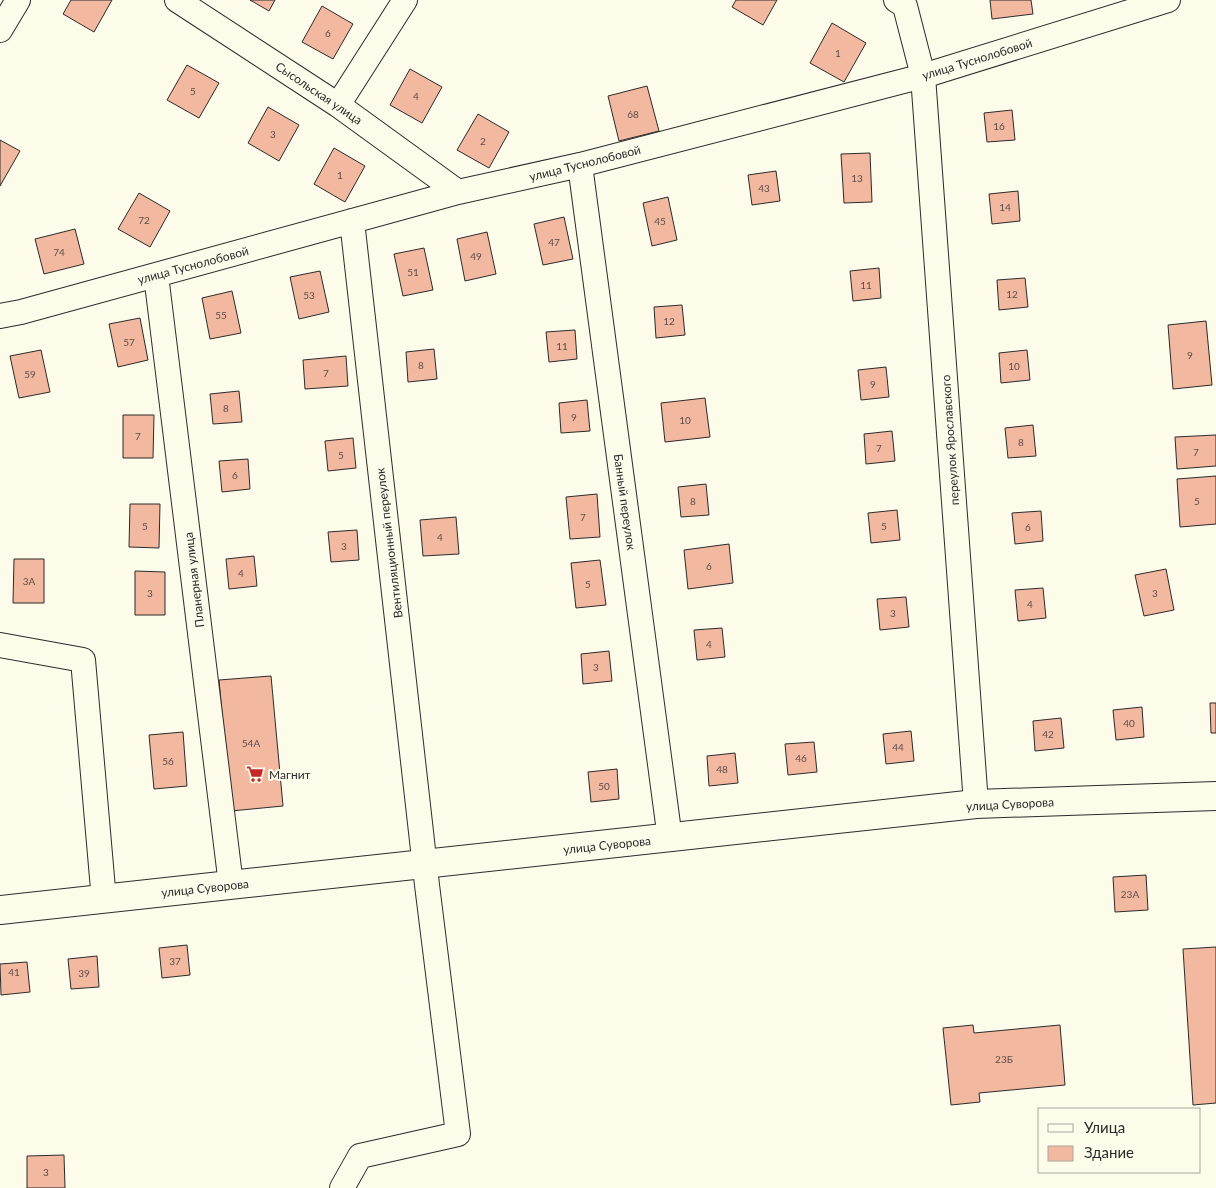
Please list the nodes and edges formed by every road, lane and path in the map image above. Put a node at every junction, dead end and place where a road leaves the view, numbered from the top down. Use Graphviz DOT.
graph roads {
  1 [pos="18,0"];
  2 [pos="177,0"];
  3 [pos="406,0"];
  4 [pos="896,0"];
  5 [pos="1168,0"];
  6 [pos="0,30"];
  7 [pos="923,76"];
  8 [pos="338,104"];
  9 [pos="580,165"];
  10 [pos="458,192"];
  11 [pos="352,221"];
  12 [pos="156,275"];
  13 [pos="0,316"];
  14 [pos="0,645"];
  15 [pos="1216,796"];
  16 [pos="976,804"];
  17 [pos="670,838"];
  18 [pos="426,864"];
  19 [pos="231,885"];
  20 [pos="103,889"];
  21 [pos="0,910"];
  22 [pos="342,1188"];
  1 -- 6 [label="street"];
  2 -- 8 [label="street, Сысольская улица"];
  3 -- 8 [label="street"];
  4 -- 7 [label="street, переулок Ярославского"];
  5 -- 7 [label="street, улица Туснолобовой"];
  7 -- 9 [label="street, улица Туснолобовой"];
  7 -- 16 [label="street, переулок Ярославского"];
  8 -- 10 [label="street, Сысольская улица"];
  9 -- 10 [label="street, улица Туснолобовой"];
  9 -- 17 [label="street, Банный переулок"];
  10 -- 11 [label="street, улица Туснолобовой"];
  11 -- 12 [label="street, улица Туснолобовой"];
  11 -- 18 [label="street, Вентиляционный переулок"];
  12 -- 13 [label="street, улица Туснолобовой"];
  12 -- 19 [label="street, Планерная улица"];
  14 -- 20 [label="street"];
  15 -- 16 [label="main road, улица Суворова"];
  16 -- 17 [label="main road, улица Суворова"];
  17 -- 18 [label="main road, улица Суворова"];
  18 -- 19 [label="main road, улица Суворова"];
  18 -- 22 [label="street, Вентиляционный переулок"];
  19 -- 21 [label="main road, улица Суворова"];
}
